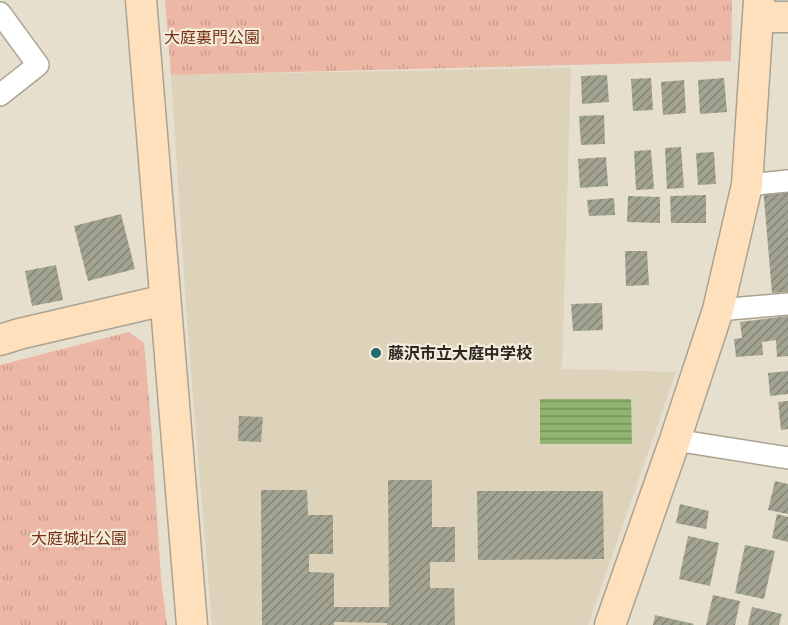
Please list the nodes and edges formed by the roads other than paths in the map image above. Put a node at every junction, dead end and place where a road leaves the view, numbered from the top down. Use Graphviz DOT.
graph roads {
  1 [pos="141,0"];
  2 [pos="769,11"];
  3 [pos="0,12"];
  4 [pos="0,95"];
  5 [pos="788,181"];
  6 [pos="747,185"];
  7 [pos="165,300"];
  8 [pos="788,304"];
  9 [pos="718,310"];
  10 [pos="0,340"];
  11 [pos="675,440"];
  12 [pos="788,458"];
  13 [pos="192,625"];
  14 [pos="610,625"];
  1 -- 7 [label="street"];
  2 -- 6 [label="street"];
  3 -- 4 [label="street"];
  5 -- 6 [label="street"];
  6 -- 9 [label="street"];
  7 -- 10 [label="street"];
  7 -- 13 [label="street"];
  8 -- 9 [label="street"];
  9 -- 11 [label="street"];
  11 -- 12 [label="street"];
  11 -- 14 [label="street"];
}
